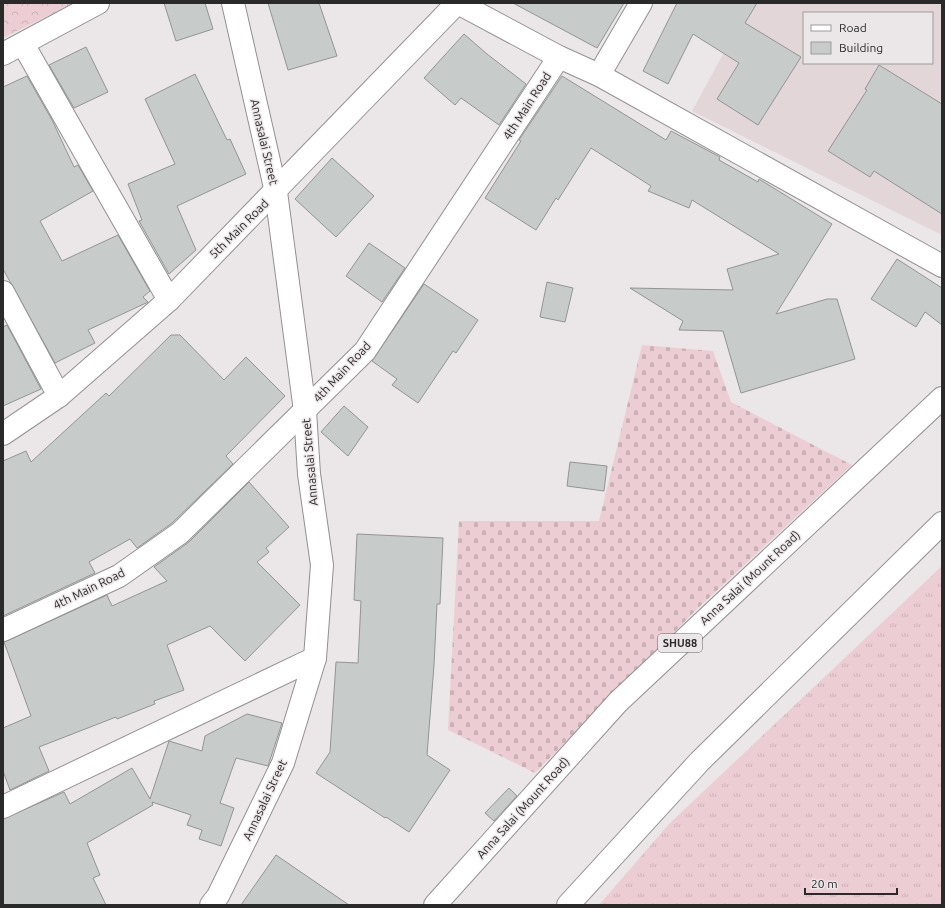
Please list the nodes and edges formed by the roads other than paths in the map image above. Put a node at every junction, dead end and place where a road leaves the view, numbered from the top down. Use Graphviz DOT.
graph roads {
  1 [pos="98,3"];
  2 [pos="232,3"];
  3 [pos="458,3"];
  4 [pos="641,3"];
  5 [pos="23,44"];
  6 [pos="3,54"];
  7 [pos="559,57"];
  8 [pos="599,75"];
  9 [pos="276,192"];
  10 [pos="942,266"];
  11 [pos="3,292"];
  12 [pos="169,300"];
  13 [pos="59,396"];
  14 [pos="942,398"];
  15 [pos="305,411"];
  16 [pos="3,434"];
  17 [pos="942,523"];
  18 [pos="3,630"];
  19 [pos="315,658"];
  20 [pos="3,807"];
  21 [pos="211,905"];
  22 [pos="435,905"];
  23 [pos="568,905"];
  1 -- 5 [label="street"];
  2 -- 9 [label="street, Annasalai Street"];
  3 -- 7 [label="street"];
  3 -- 9 [label="street, 5th Main Road"];
  4 -- 8 [label="street"];
  5 -- 6 [label="street"];
  5 -- 12 [label="street"];
  7 -- 8 [label="street"];
  7 -- 15 [label="street, 4th Main Road"];
  8 -- 10 [label="street"];
  9 -- 12 [label="street, 5th Main Road"];
  9 -- 15 [label="street, Annasalai Street"];
  11 -- 13 [label="street"];
  12 -- 13 [label="street, 5th Main Road"];
  13 -- 16 [label="street, 5th Main Road"];
  14 -- 22 [label="street, Anna Salai (Mount Road) / SHU88"];
  15 -- 18 [label="street, 4th Main Road"];
  15 -- 19 [label="street, Annasalai Street"];
  17 -- 23 [label="street"];
  19 -- 20 [label="street"];
  19 -- 21 [label="street, Annasalai Street"];
}
